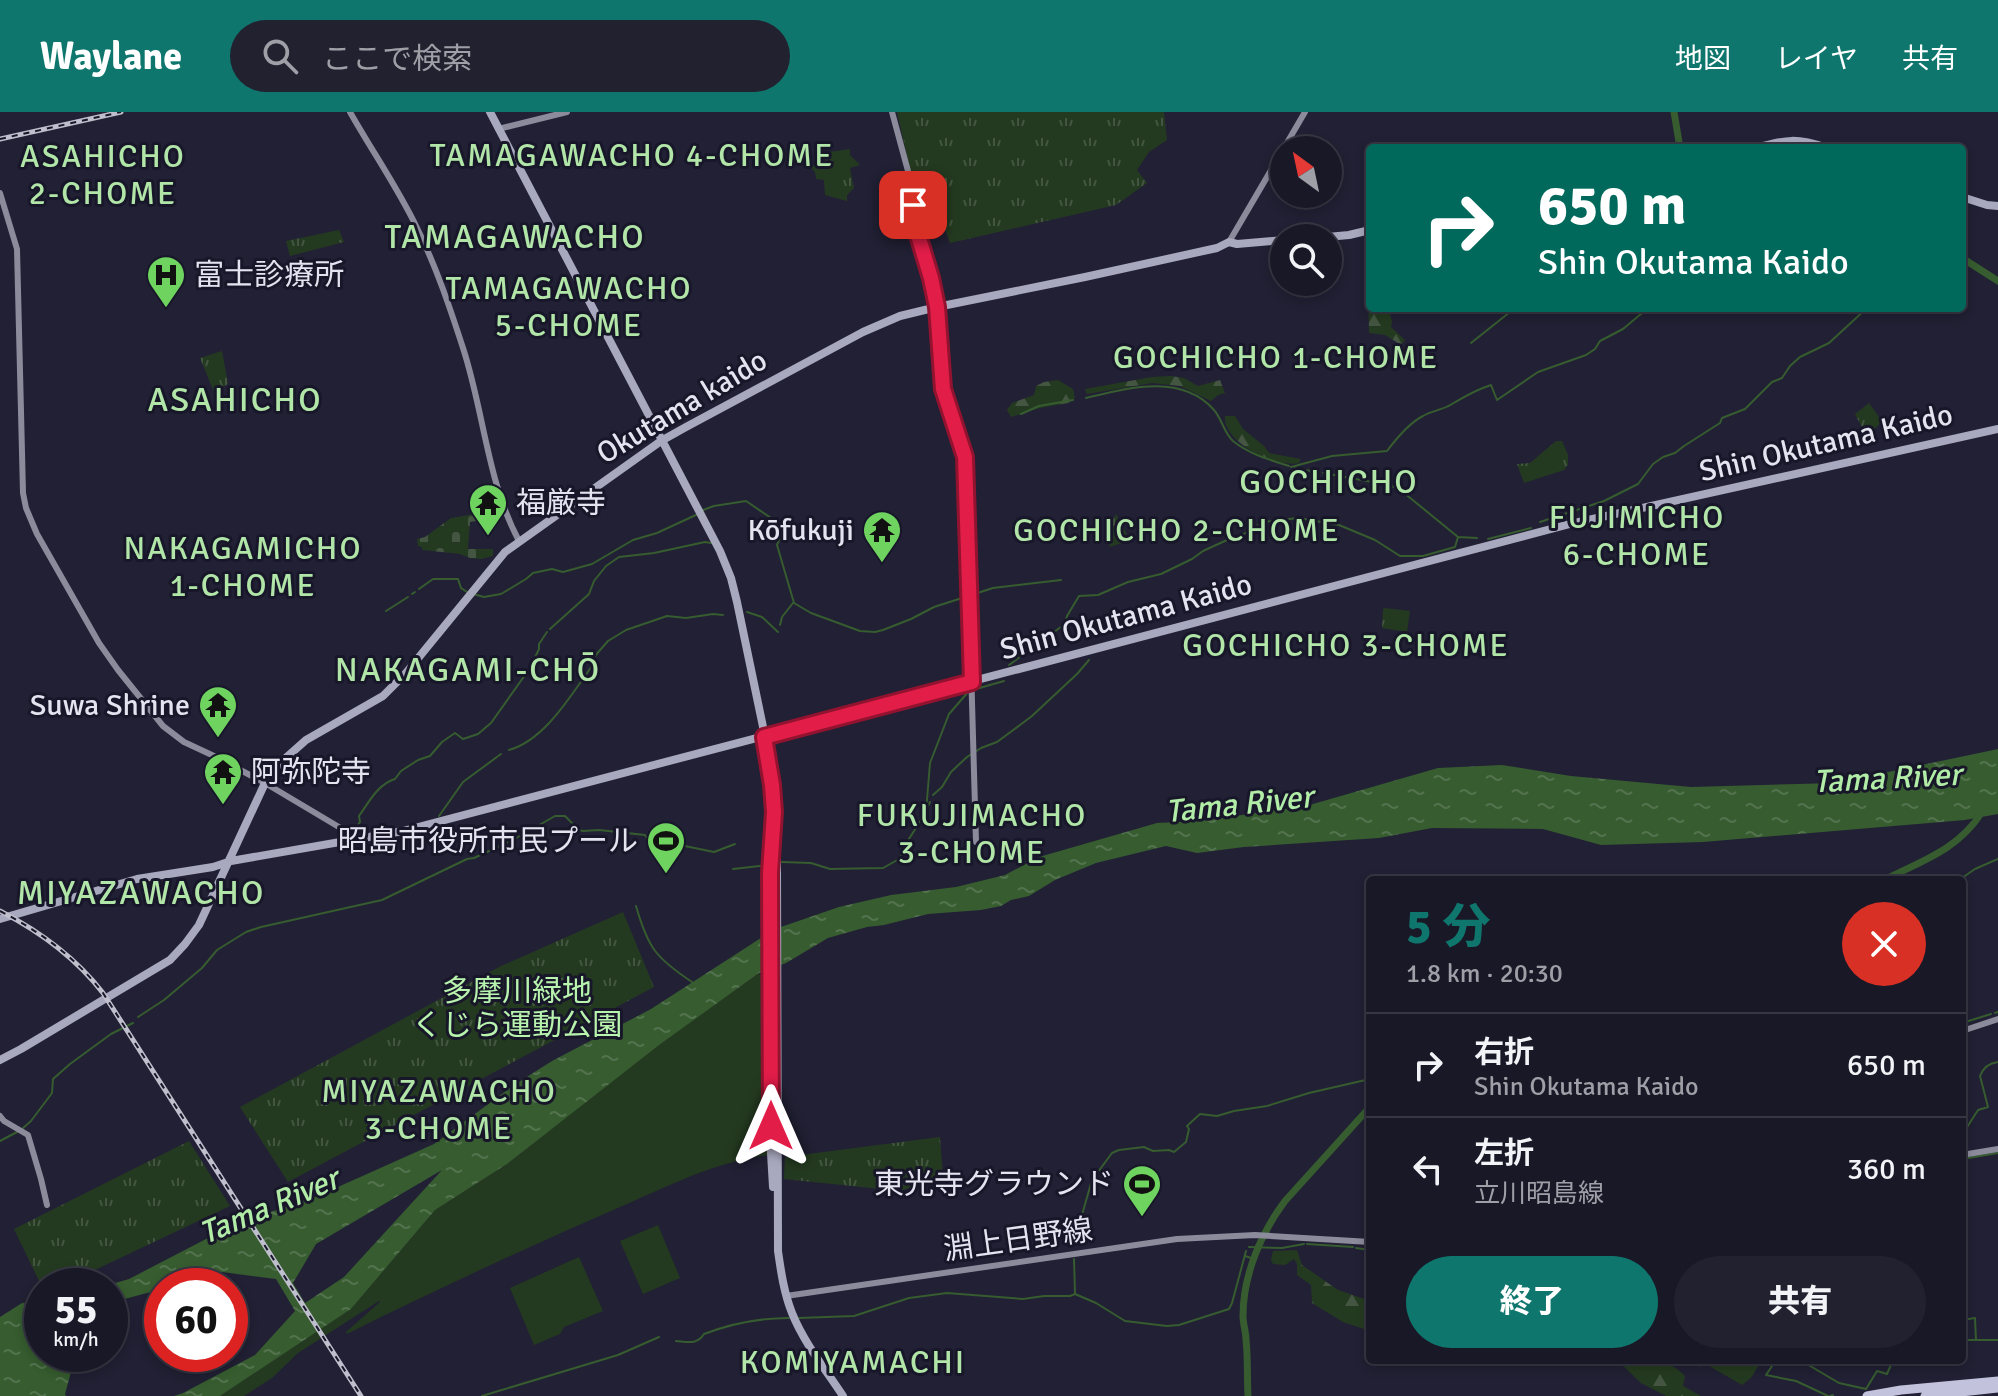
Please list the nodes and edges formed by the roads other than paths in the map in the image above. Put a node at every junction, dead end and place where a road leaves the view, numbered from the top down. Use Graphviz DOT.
graph roads {
  1 [pos="350,112"];
  2 [pos="490,112"];
  3 [pos="567,112"];
  4 [pos="892,112"];
  5 [pos="1305,112"];
  6 [pos="498,129"];
  7 [pos="1770,144"];
  8 [pos="1815,144"];
  9 [pos="0,193"];
  10 [pos="1966,198"];
  11 [pos="1998,206"];
  12 [pos="1366,231"];
  13 [pos="1342,236"];
  14 [pos="1270,241"];
  15 [pos="1229,242"];
  16 [pos="937,307"];
  17 [pos="1998,429"];
  18 [pos="661,441"];
  19 [pos="519,541"];
  20 [pos="972,687"];
  21 [pos="764,737"];
  22 [pos="265,783"];
  23 [pos="359,839"];
  24 [pos="976,842"];
  25 [pos="231,861"];
  26 [pos="0,916"];
  27 [pos="1998,1019"];
  28 [pos="1966,1030"];
  29 [pos="0,1060"];
  30 [pos="0,1116"];
  31 [pos="1998,1149"];
  32 [pos="1966,1154"];
  33 [pos="47,1205"];
  34 [pos="1366,1242"];
  35 [pos="786,1296"];
  36 [pos="1998,1381"];
  37 [pos="1998,1388"];
  38 [pos="843,1396"];
  39 [pos="1867,1396"];
  40 [pos="1925,1396"];
  1 -- 19 [label="main road"];
  2 -- 6 [label="main road"];
  3 -- 6 [label="main road"];
  4 -- 16 [label="main road"];
  5 -- 15 [label="main road"];
  6 -- 18 [label="main road"];
  7 -- 8 [label="main road"];
  9 -- 22 [label="main road"];
  10 -- 11 [label="main road"];
  12 -- 13 [label="main road"];
  14 -- 15 [label="main road, Okutama kaido"];
  15 -- 16 [label="main road, Okutama kaido"];
  16 -- 18 [label="main road, Okutama kaido"];
  16 -- 20 [label="main road"];
  17 -- 20 [label="main road, Shin Okutama Kaido"];
  18 -- 19 [label="main road, Okutama kaido"];
  18 -- 21 [label="main road"];
  19 -- 22 [label="main road, Okutama kaido"];
  20 -- 21 [label="main road, Shin Okutama Kaido"];
  20 -- 24 [label="main road"];
  21 -- 23 [label="main road, Shin Okutama Kaido"];
  21 -- 35 [label="main road"];
  22 -- 23 [label="main road"];
  22 -- 25 [label="main road, Okutama kaido"];
  23 -- 25 [label="main road, Shin Okutama Kaido"];
  25 -- 26 [label="main road, Shin Okutama Kaido"];
  25 -- 29 [label="main road, Okutama kaido"];
  27 -- 28 [label="main road"];
  30 -- 33 [label="main road"];
  31 -- 32 [label="main road"];
  34 -- 35 [label="main road, 淵上日野線"];
  35 -- 38 [label="main road"];
  36 -- 39 [label="highway"];
  37 -- 40 [label="highway"];
}
